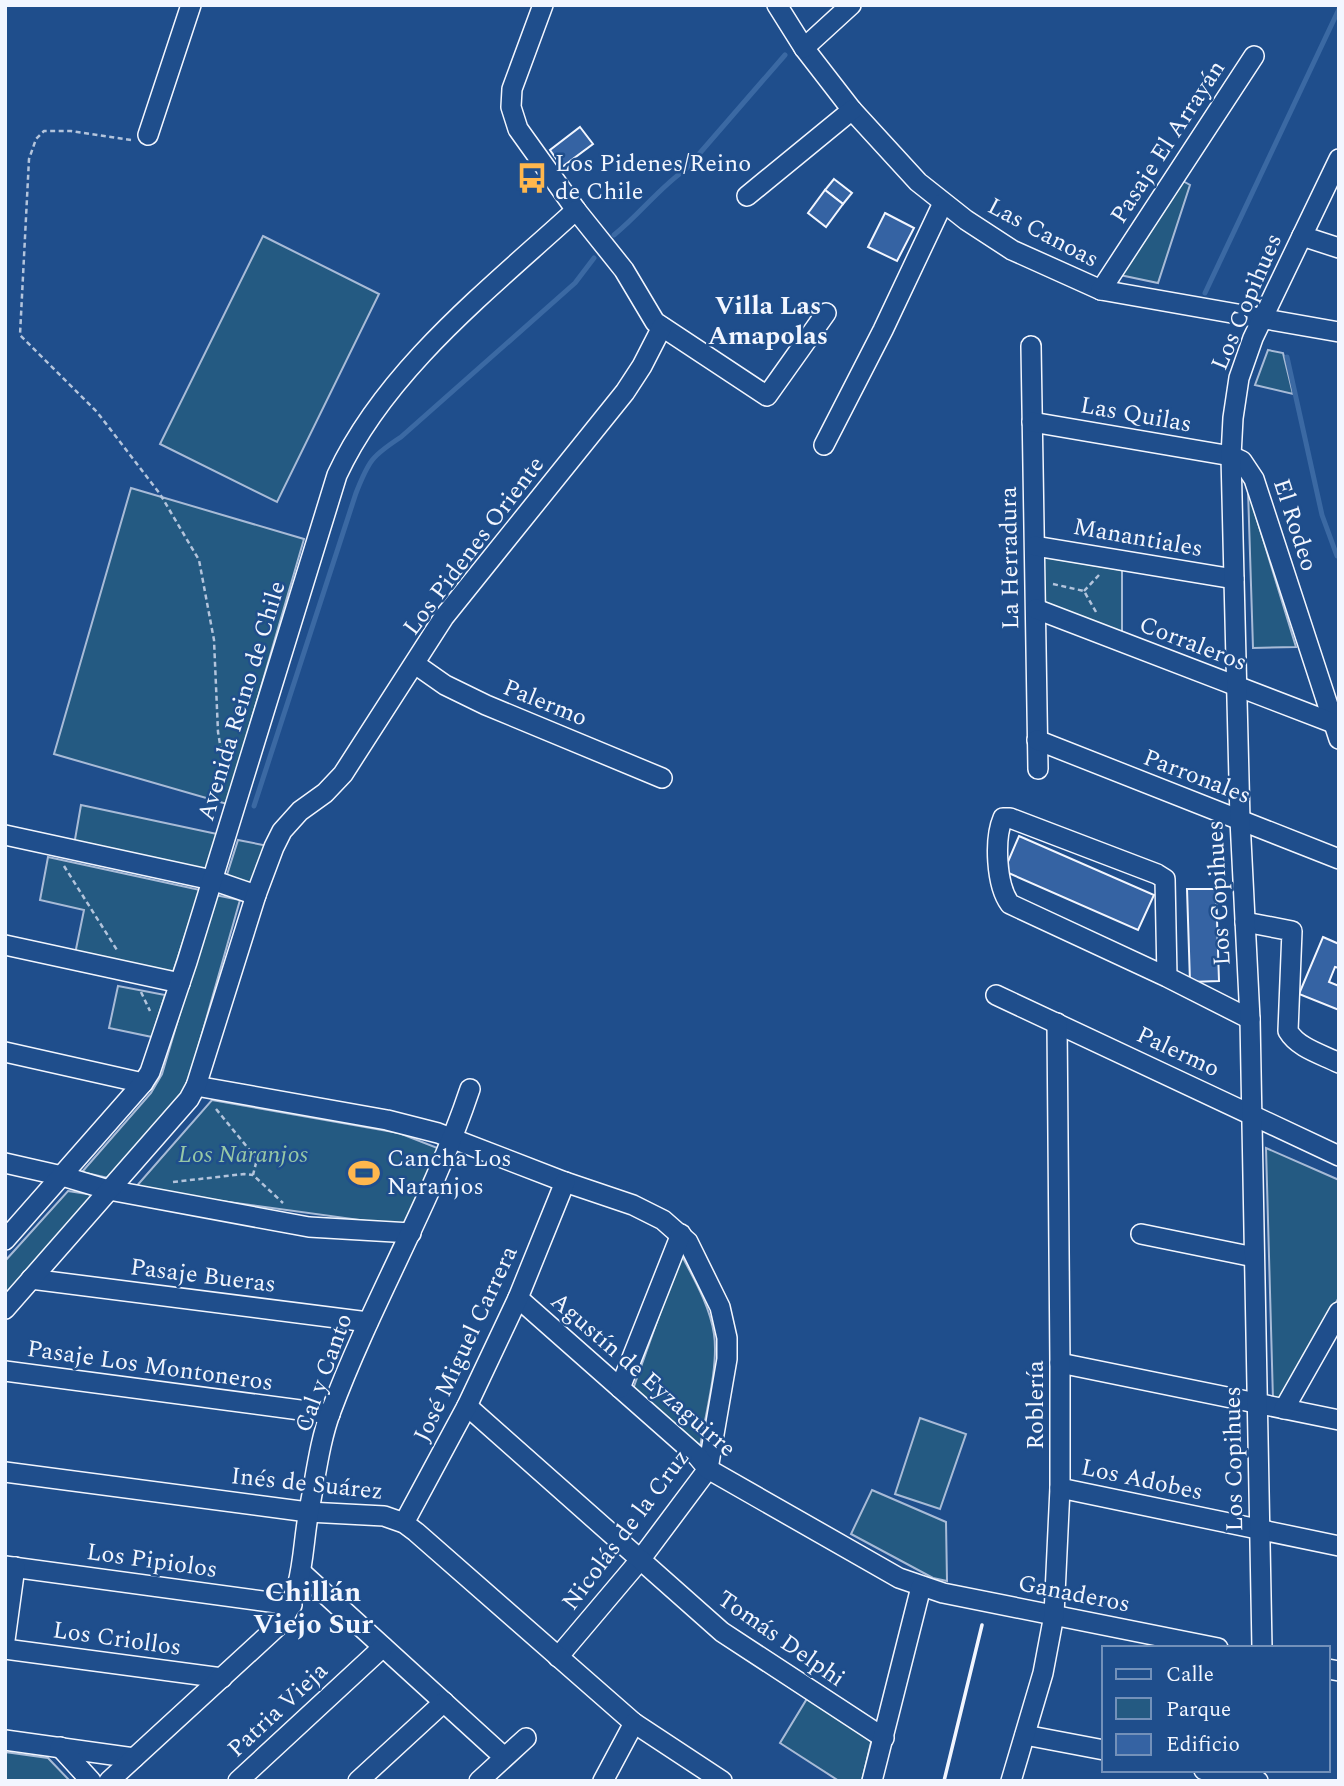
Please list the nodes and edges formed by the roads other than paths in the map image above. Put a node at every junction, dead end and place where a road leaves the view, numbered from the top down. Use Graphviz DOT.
graph roads {
  1 [pos="191,5"];
  2 [pos="543,5"];
  3 [pos="777,5"];
  4 [pos="851,5"];
  5 [pos="804,48"];
  6 [pos="1254,57"];
  7 [pos="852,110"];
  8 [pos="148,135"];
  9 [pos="1339,159"];
  10 [pos="747,196"];
  11 [pos="943,203"];
  12 [pos="576,210"];
  13 [pos="1302,236"];
  14 [pos="1339,248"];
  15 [pos="1101,290"];
  16 [pos="826,313"];
  17 [pos="1262,320"];
  18 [pos="662,327"];
  19 [pos="1339,332"];
  20 [pos="1031,346"];
  21 [pos="1032,422"];
  22 [pos="824,445"];
  23 [pos="1231,456"];
  24 [pos="1035,546"];
  25 [pos="1234,579"];
  26 [pos="1036,609"];
  27 [pos="415,664"];
  28 [pos="1237,687"];
  29 [pos="1336,731"];
  30 [pos="1037,740"];
  31 [pos="1038,769"];
  32 [pos="662,778"];
  33 [pos="1240,820"];
  34 [pos="5,835"];
  35 [pos="1339,859"];
  36 [pos="212,880"];
  37 [pos="256,895"];
  38 [pos="1245,922"];
  39 [pos="5,945"];
  40 [pos="1167,976"];
  41 [pos="180,983"];
  42 [pos="996,995"];
  43 [pos="1250,1019"];
  44 [pos="1057,1023"];
  45 [pos="5,1052"];
  46 [pos="1339,1063"];
  47 [pos="144,1083"];
  48 [pos="196,1086"];
  49 [pos="470,1089"];
  50 [pos="1252,1114"];
  51 [pos="454,1139"];
  52 [pos="1339,1156"];
  53 [pos="5,1163"];
  54 [pos="62,1176"];
  55 [pos="565,1182"];
  56 [pos="109,1190"];
  57 [pos="411,1233"];
  58 [pos="681,1234"];
  59 [pos="1141,1234"];
  60 [pos="5,1240"];
  61 [pos="1255,1257"];
  62 [pos="32,1279"];
  63 [pos="518,1298"];
  64 [pos="5,1309"];
  65 [pos="1339,1312"];
  66 [pos="368,1322"];
  67 [pos="1060,1363"];
  68 [pos="5,1371"];
  69 [pos="620,1388"];
  70 [pos="1258,1404"];
  71 [pos="467,1406"];
  72 [pos="1284,1409"];
  73 [pos="330,1414"];
  74 [pos="1339,1420"];
  75 [pos="708,1469"];
  76 [pos="5,1472"];
  77 [pos="1059,1488"];
  78 [pos="308,1512"];
  79 [pos="404,1523"];
  80 [pos="1260,1529"];
  81 [pos="1339,1546"];
  82 [pos="640,1560"];
  83 [pos="10,1566"];
  84 [pos="301,1572"];
  85 [pos="921,1587"];
  86 [pos="292,1605"];
  87 [pos="1054,1615"];
  88 [pos="5,1640"];
  89 [pos="1208,1646"];
  90 [pos="1262,1646"];
  91 [pos="383,1647"];
  92 [pos="5,1649"];
  93 [pos="558,1657"];
  94 [pos="222,1678"];
  95 [pos="444,1702"];
  96 [pos="634,1723"];
  97 [pos="1025,1735"];
  98 [pos="526,1738"];
  99 [pos="884,1738"];
  100 [pos="5,1740"];
  101 [pos="60,1747"];
  102 [pos="1102,1750"];
  103 [pos="134,1758"];
  104 [pos="504,1758"];
  105 [pos="1215,1772"];
  106 [pos="91,1781"];
  107 [pos="109,1781"];
  108 [pos="238,1781"];
  109 [pos="358,1781"];
  110 [pos="479,1781"];
  111 [pos="603,1781"];
  112 [pos="722,1781"];
  113 [pos="872,1781"];
  114 [pos="1011,1781"];
  115 [pos="1258,1781"];
  1 -- 8 [label="street"];
  2 -- 12 [label="street"];
  3 -- 5 [label="street, Las Canoas"];
  4 -- 5 [label="street"];
  5 -- 7 [label="street, Las Canoas"];
  6 -- 15 [label="street, Pasaje El Arrayán"];
  7 -- 10 [label="street"];
  7 -- 11 [label="street, Las Canoas"];
  9 -- 13 [label="street, Los Copihues"];
  11 -- 15 [label="street, Las Canoas"];
  11 -- 22 [label="street"];
  12 -- 18 [label="street"];
  12 -- 36 [label="street, Avenida Reino de Chile"];
  13 -- 14 [label="street"];
  13 -- 17 [label="street, Los Copihues"];
  15 -- 17 [label="street, Las Canoas"];
  16 -- 18 [label="street"];
  17 -- 19 [label="street, Las Canoas"];
  17 -- 23 [label="street, Los Copihues"];
  18 -- 27 [label="street, Los Pidenes Oriente"];
  20 -- 21 [label="street, La Herradura"];
  21 -- 23 [label="street, Las Quilas"];
  21 -- 24 [label="street, La Herradura"];
  23 -- 25 [label="street, Los Copihues"];
  23 -- 29 [label="street, El Rodeo"];
  24 -- 25 [label="street, Manantiales"];
  24 -- 26 [label="street, La Herradura"];
  25 -- 28 [label="street, Los Copihues"];
  26 -- 28 [label="street, Corraleros"];
  26 -- 30 [label="street, La Herradura"];
  27 -- 32 [label="street, Palermo"];
  27 -- 37 [label="street, Los Pidenes Oriente"];
  28 -- 29 [label="street, Corraleros"];
  28 -- 33 [label="street, Los Copihues"];
  30 -- 31 [label="street, La Herradura"];
  30 -- 33 [label="street, Parronales"];
  33 -- 35 [label="street, Parronales"];
  33 -- 38 [label="street, Los Copihues"];
  34 -- 36 [label="street"];
  36 -- 37 [label="street"];
  36 -- 41 [label="street, Avenida Reino de Chile"];
  37 -- 48 [label="street"];
  38 -- 43 [label="street, Los Copihues"];
  38 -- 46 [label="street"];
  39 -- 41 [label="street"];
  40 -- 40 [label="street"];
  40 -- 43 [label="street"];
  41 -- 47 [label="street, Avenida Reino de Chile"];
  42 -- 44 [label="street, Palermo"];
  43 -- 50 [label="street, Los Copihues"];
  44 -- 50 [label="street, Palermo"];
  44 -- 67 [label="street, Roblería"];
  45 -- 47 [label="street"];
  47 -- 54 [label="street, Avenida Reino de Chile"];
  48 -- 51 [label="street, Nicolás de la Cruz"];
  48 -- 56 [label="street"];
  49 -- 51 [label="street, Cal y Canto"];
  50 -- 52 [label="street, Palermo"];
  50 -- 61 [label="street, Los Copihues"];
  51 -- 55 [label="street, Nicolás de la Cruz"];
  51 -- 57 [label="street, Cal y Canto"];
  53 -- 54 [label="street"];
  54 -- 56 [label="street"];
  54 -- 60 [label="street, Avenida Reino de Chile"];
  55 -- 58 [label="street, Nicolás de la Cruz"];
  55 -- 63 [label="street, José Miguel Carrera"];
  56 -- 57 [label="street"];
  56 -- 62 [label="street"];
  57 -- 66 [label="street, Cal y Canto"];
  58 -- 69 [label="street"];
  58 -- 75 [label="street, Nicolás de la Cruz"];
  59 -- 61 [label="street"];
  61 -- 70 [label="street, Los Copihues"];
  62 -- 64 [label="street"];
  62 -- 66 [label="street, Pasaje Bueras"];
  63 -- 69 [label="street, Agustín de Eyzaguirre"];
  63 -- 71 [label="street, José Miguel Carrera"];
  65 -- 72 [label="street"];
  66 -- 73 [label="street, Cal y Canto"];
  67 -- 70 [label="street"];
  67 -- 77 [label="street, Roblería"];
  68 -- 73 [label="street, Pasaje Los Montoneros"];
  69 -- 75 [label="street, Agustín de Eyzaguirre"];
  70 -- 72 [label="street"];
  70 -- 80 [label="street, Los Copihues"];
  71 -- 79 [label="street, José Miguel Carrera"];
  71 -- 82 [label="street, Tomás Delphi"];
  72 -- 74 [label="street"];
  73 -- 78 [label="street, Cal y Canto"];
  75 -- 82 [label="street, Nicolás de la Cruz"];
  75 -- 85 [label="street, Agustín de Eyzaguirre"];
  76 -- 78 [label="street, Inés de Suárez"];
  77 -- 80 [label="street, Los Adobes"];
  77 -- 87 [label="street, Roblería"];
  78 -- 79 [label="street, Inés de Suárez"];
  78 -- 84 [label="street, Cal y Canto"];
  79 -- 93 [label="street, Inés de Suárez"];
  80 -- 81 [label="street, Los Adobes"];
  80 -- 90 [label="street, Los Copihues"];
  82 -- 93 [label="street, Nicolás de la Cruz"];
  82 -- 99 [label="street, Tomás Delphi"];
  83 -- 86 [label="street, Los Pipiolos"];
  83 -- 88 [label="street"];
  84 -- 86 [label="street, Cal y Canto"];
  84 -- 91 [label="street"];
  85 -- 87 [label="street, Ganaderos"];
  85 -- 99 [label="street"];
  86 -- 94 [label="street, Cal y Canto"];
  87 -- 89 [label="street, Ganaderos"];
  87 -- 97 [label="street, Roblería"];
  91 -- 95 [label="street"];
  91 -- 108 [label="street, Patria Vieja"];
  92 -- 94 [label="street, Los Criollos"];
  93 -- 96 [label="street, Inés de Suárez"];
  94 -- 103 [label="street, Cal y Canto"];
  95 -- 104 [label="street"];
  95 -- 109 [label="street"];
  96 -- 111 [label="street"];
  96 -- 112 [label="street, Inés de Suárez"];
  97 -- 102 [label="street"];
  97 -- 114 [label="street, Roblería"];
  98 -- 104 [label="street"];
  99 -- 113 [label="street"];
  100 -- 101 [label="street"];
  101 -- 103 [label="street"];
  101 -- 106 [label="street"];
  103 -- 107 [label="street, Cal y Canto"];
  104 -- 110 [label="street"];
  105 -- 115 [label="street"];
}
